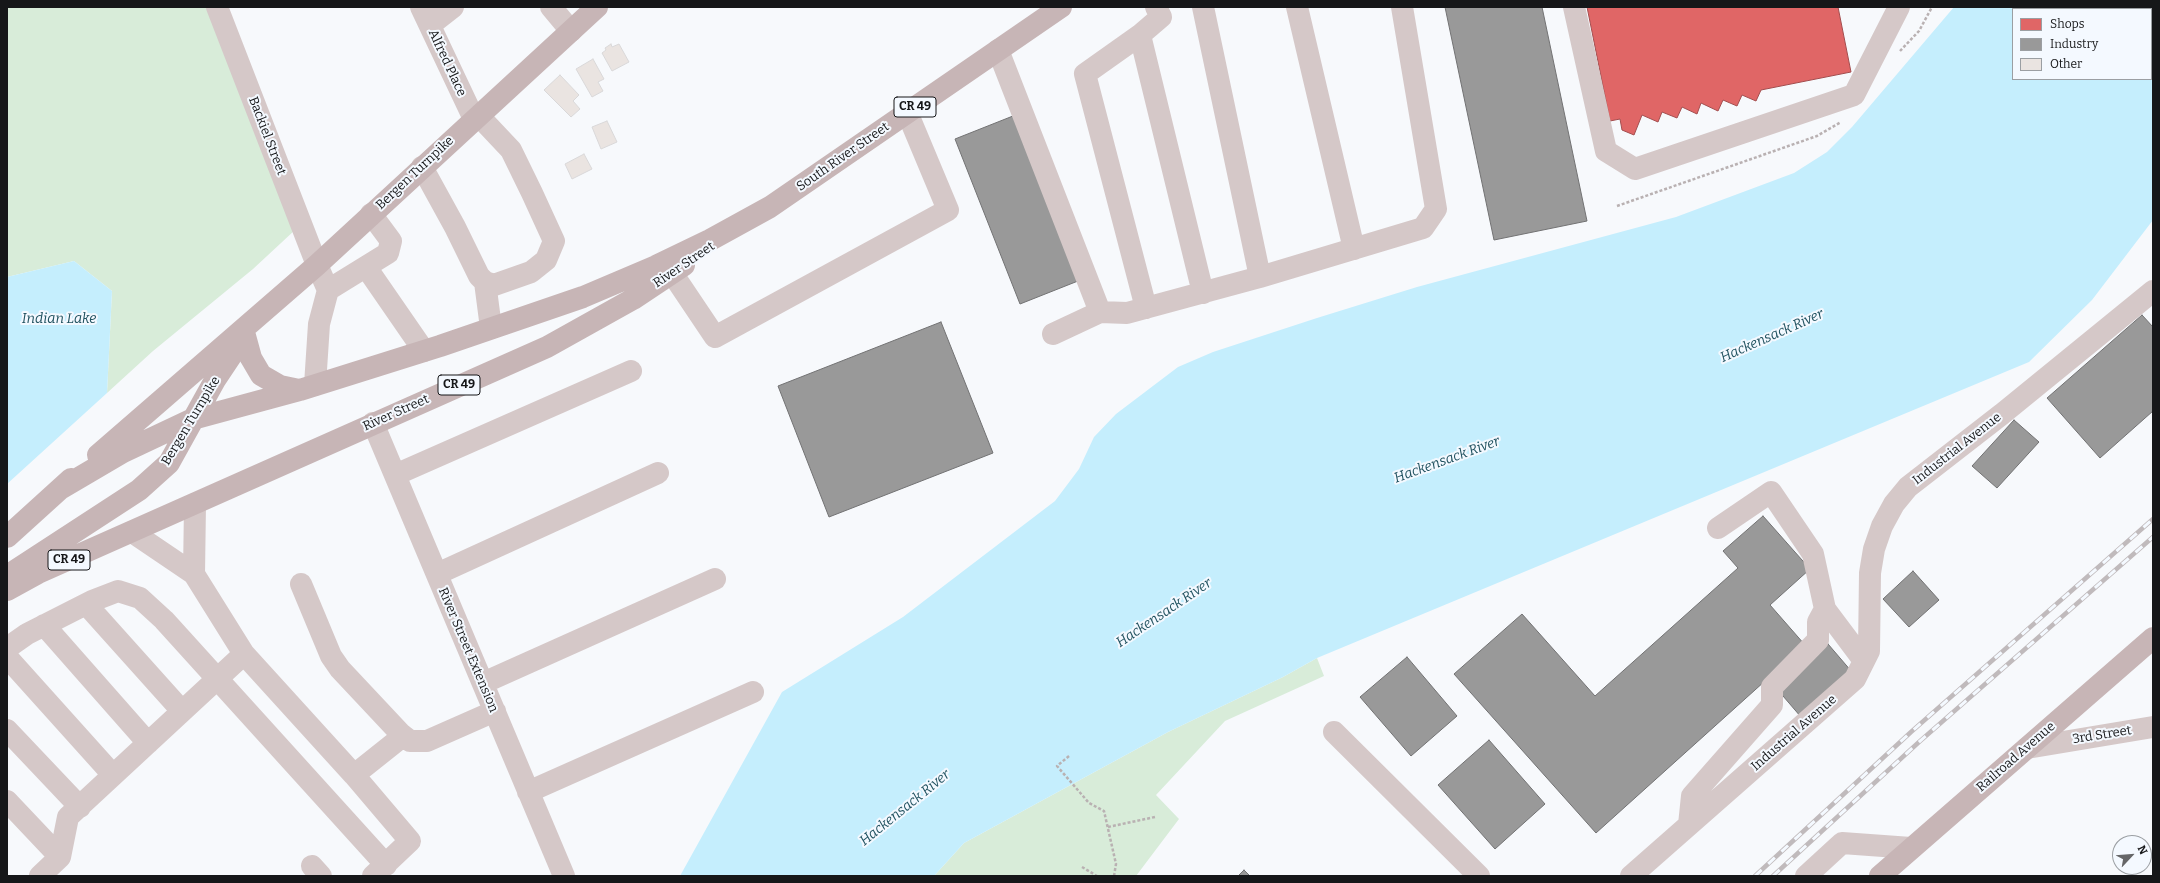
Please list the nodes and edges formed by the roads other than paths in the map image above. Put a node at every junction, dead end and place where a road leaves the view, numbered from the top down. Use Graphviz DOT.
graph roads {
  1 [pos="218,7"];
  2 [pos="453,7"];
  3 [pos="551,7"];
  4 [pos="597,7"];
  5 [pos="1061,7"];
  6 [pos="1203,7"];
  7 [pos="1297,7"];
  8 [pos="1402,7"];
  9 [pos="1574,7"];
  10 [pos="1898,7"];
  11 [pos="1165,10"];
  12 [pos="426,16"];
  13 [pos="571,31"];
  14 [pos="1140,35"];
  15 [pos="998,50"];
  16 [pos="907,112"];
  17 [pos="476,117"];
  18 [pos="422,167"];
  19 [pos="371,214"];
  20 [pos="1354,249"];
  21 [pos="317,265"];
  22 [pos="366,267"];
  23 [pos="664,270"];
  24 [pos="1260,277"];
  25 [pos="485,282"];
  26 [pos="328,290"];
  27 [pos="2153,291"];
  28 [pos="1203,292"];
  29 [pos="1146,308"];
  30 [pos="1100,312"];
  31 [pos="259,315"];
  32 [pos="491,328"];
  33 [pos="1054,334"];
  34 [pos="245,336"];
  35 [pos="424,351"];
  36 [pos="631,371"];
  37 [pos="307,388"];
  38 [pos="193,419"];
  39 [pos="373,423"];
  40 [pos="658,473"];
  41 [pos="395,475"];
  42 [pos="60,489"];
  43 [pos="195,504"];
  44 [pos="1718,528"];
  45 [pos="132,532"];
  46 [pos="7,537"];
  47 [pos="194,574"];
  48 [pos="437,574"];
  49 [pos="7,576"];
  50 [pos="715,579"];
  51 [pos="301,584"];
  52 [pos="7,590"];
  53 [pos="86,604"];
  54 [pos="1825,609"];
  55 [pos="44,625"];
  56 [pos="2153,638"];
  57 [pos="7,648"];
  58 [pos="244,654"];
  59 [pos="7,656"];
  60 [pos="1864,660"];
  61 [pos="217,679"];
  62 [pos="483,683"];
  63 [pos="753,692"];
  64 [pos="182,711"];
  65 [pos="495,711"];
  66 [pos="2153,727"];
  67 [pos="7,730"];
  68 [pos="1334,732"];
  69 [pos="403,736"];
  70 [pos="148,743"];
  71 [pos="2027,748"];
  72 [pos="114,775"];
  73 [pos="354,775"];
  74 [pos="528,792"];
  75 [pos="9,807"];
  76 [pos="80,807"];
  77 [pos="1690,825"];
  78 [pos="1912,848"];
  79 [pos="60,858"];
  80 [pos="379,871"];
  81 [pos="40,876"];
  82 [pos="564,876"];
  83 [pos="1479,876"];
  84 [pos="1631,876"];
  85 [pos="1806,876"];
  86 [pos="1880,876"];
  1 -- 21 [label="street, Backiel Street"];
  2 -- 12 [label="street"];
  3 -- 13 [label="street"];
  4 -- 13 [label="main road, Bergen Turnpike"];
  5 -- 15 [label="main road, South River Street / CR 49"];
  6 -- 24 [label="street"];
  7 -- 20 [label="street"];
  8 -- 20 [label="street"];
  9 -- 10 [label="street"];
  11 -- 14 [label="street"];
  12 -- 17 [label="street, Alfred Place"];
  13 -- 17 [label="main road, Bergen Turnpike"];
  14 -- 28 [label="street"];
  14 -- 29 [label="street"];
  15 -- 16 [label="main road, South River Street / CR 49"];
  15 -- 30 [label="street"];
  16 -- 23 [label="main road, South River Street / CR 49"];
  16 -- 23 [label="street"];
  17 -- 18 [label="main road, Bergen Turnpike"];
  17 -- 25 [label="street, Alfred Place"];
  18 -- 19 [label="main road, Bergen Turnpike"];
  18 -- 25 [label="street"];
  19 -- 21 [label="main road, Bergen Turnpike"];
  19 -- 22 [label="street"];
  20 -- 24 [label="street"];
  21 -- 26 [label="street, Backiel Street"];
  21 -- 31 [label="main road, Bergen Turnpike"];
  22 -- 26 [label="street"];
  22 -- 35 [label="street"];
  23 -- 32 [label="main road, River Street / CR 49"];
  23 -- 39 [label="main road, River Street / CR 49"];
  24 -- 28 [label="street"];
  25 -- 32 [label="street"];
  26 -- 37 [label="street"];
  27 -- 60 [label="street, Industrial Avenue"];
  28 -- 29 [label="street"];
  29 -- 30 [label="street"];
  30 -- 33 [label="street"];
  31 -- 34 [label="main road, Bergen Turnpike"];
  31 -- 42 [label="main road, Bergen Turnpike"];
  32 -- 35 [label="main road, River Street / CR 49"];
  34 -- 37 [label="main road"];
  34 -- 38 [label="main road, Bergen Turnpike"];
  35 -- 37 [label="main road, River Street / CR 49"];
  36 -- 41 [label="street"];
  37 -- 38 [label="main road, River Street / CR 49"];
  38 -- 42 [label="main road, River Street / CR 49"];
  38 -- 49 [label="main road, Bergen Turnpike"];
  39 -- 41 [label="street, River Street Extension"];
  39 -- 43 [label="main road, River Street / CR 49"];
  40 -- 48 [label="street"];
  41 -- 48 [label="street, River Street Extension"];
  42 -- 46 [label="main road, Bergen Turnpike"];
  43 -- 45 [label="main road, River Street / CR 49"];
  43 -- 47 [label="street"];
  44 -- 54 [label="street"];
  45 -- 47 [label="street"];
  45 -- 52 [label="main road, River Street / CR 49"];
  47 -- 58 [label="street"];
  48 -- 62 [label="street, River Street Extension"];
  50 -- 62 [label="street"];
  51 -- 69 [label="street"];
  53 -- 55 [label="street"];
  53 -- 61 [label="street"];
  53 -- 64 [label="street"];
  54 -- 60 [label="street"];
  54 -- 77 [label="street"];
  55 -- 57 [label="street"];
  55 -- 70 [label="street"];
  56 -- 71 [label="main road, Railroad Avenue"];
  58 -- 61 [label="street"];
  58 -- 73 [label="street"];
  59 -- 72 [label="street"];
  60 -- 77 [label="street, Industrial Avenue"];
  61 -- 64 [label="street"];
  61 -- 80 [label="street"];
  62 -- 65 [label="street, River Street Extension"];
  63 -- 74 [label="street"];
  64 -- 70 [label="street"];
  65 -- 69 [label="street"];
  65 -- 74 [label="street, River Street Extension"];
  66 -- 71 [label="street, 3rd Street"];
  67 -- 76 [label="street"];
  68 -- 83 [label="street"];
  69 -- 73 [label="street"];
  70 -- 72 [label="street"];
  71 -- 78 [label="main road, Railroad Avenue"];
  72 -- 76 [label="street"];
  73 -- 80 [label="street"];
  74 -- 82 [label="street, River Street Extension"];
  75 -- 79 [label="street"];
  76 -- 79 [label="street"];
  77 -- 84 [label="street, Industrial Avenue"];
  78 -- 85 [label="street"];
  78 -- 86 [label="main road, Railroad Avenue"];
  79 -- 81 [label="street"];
}
